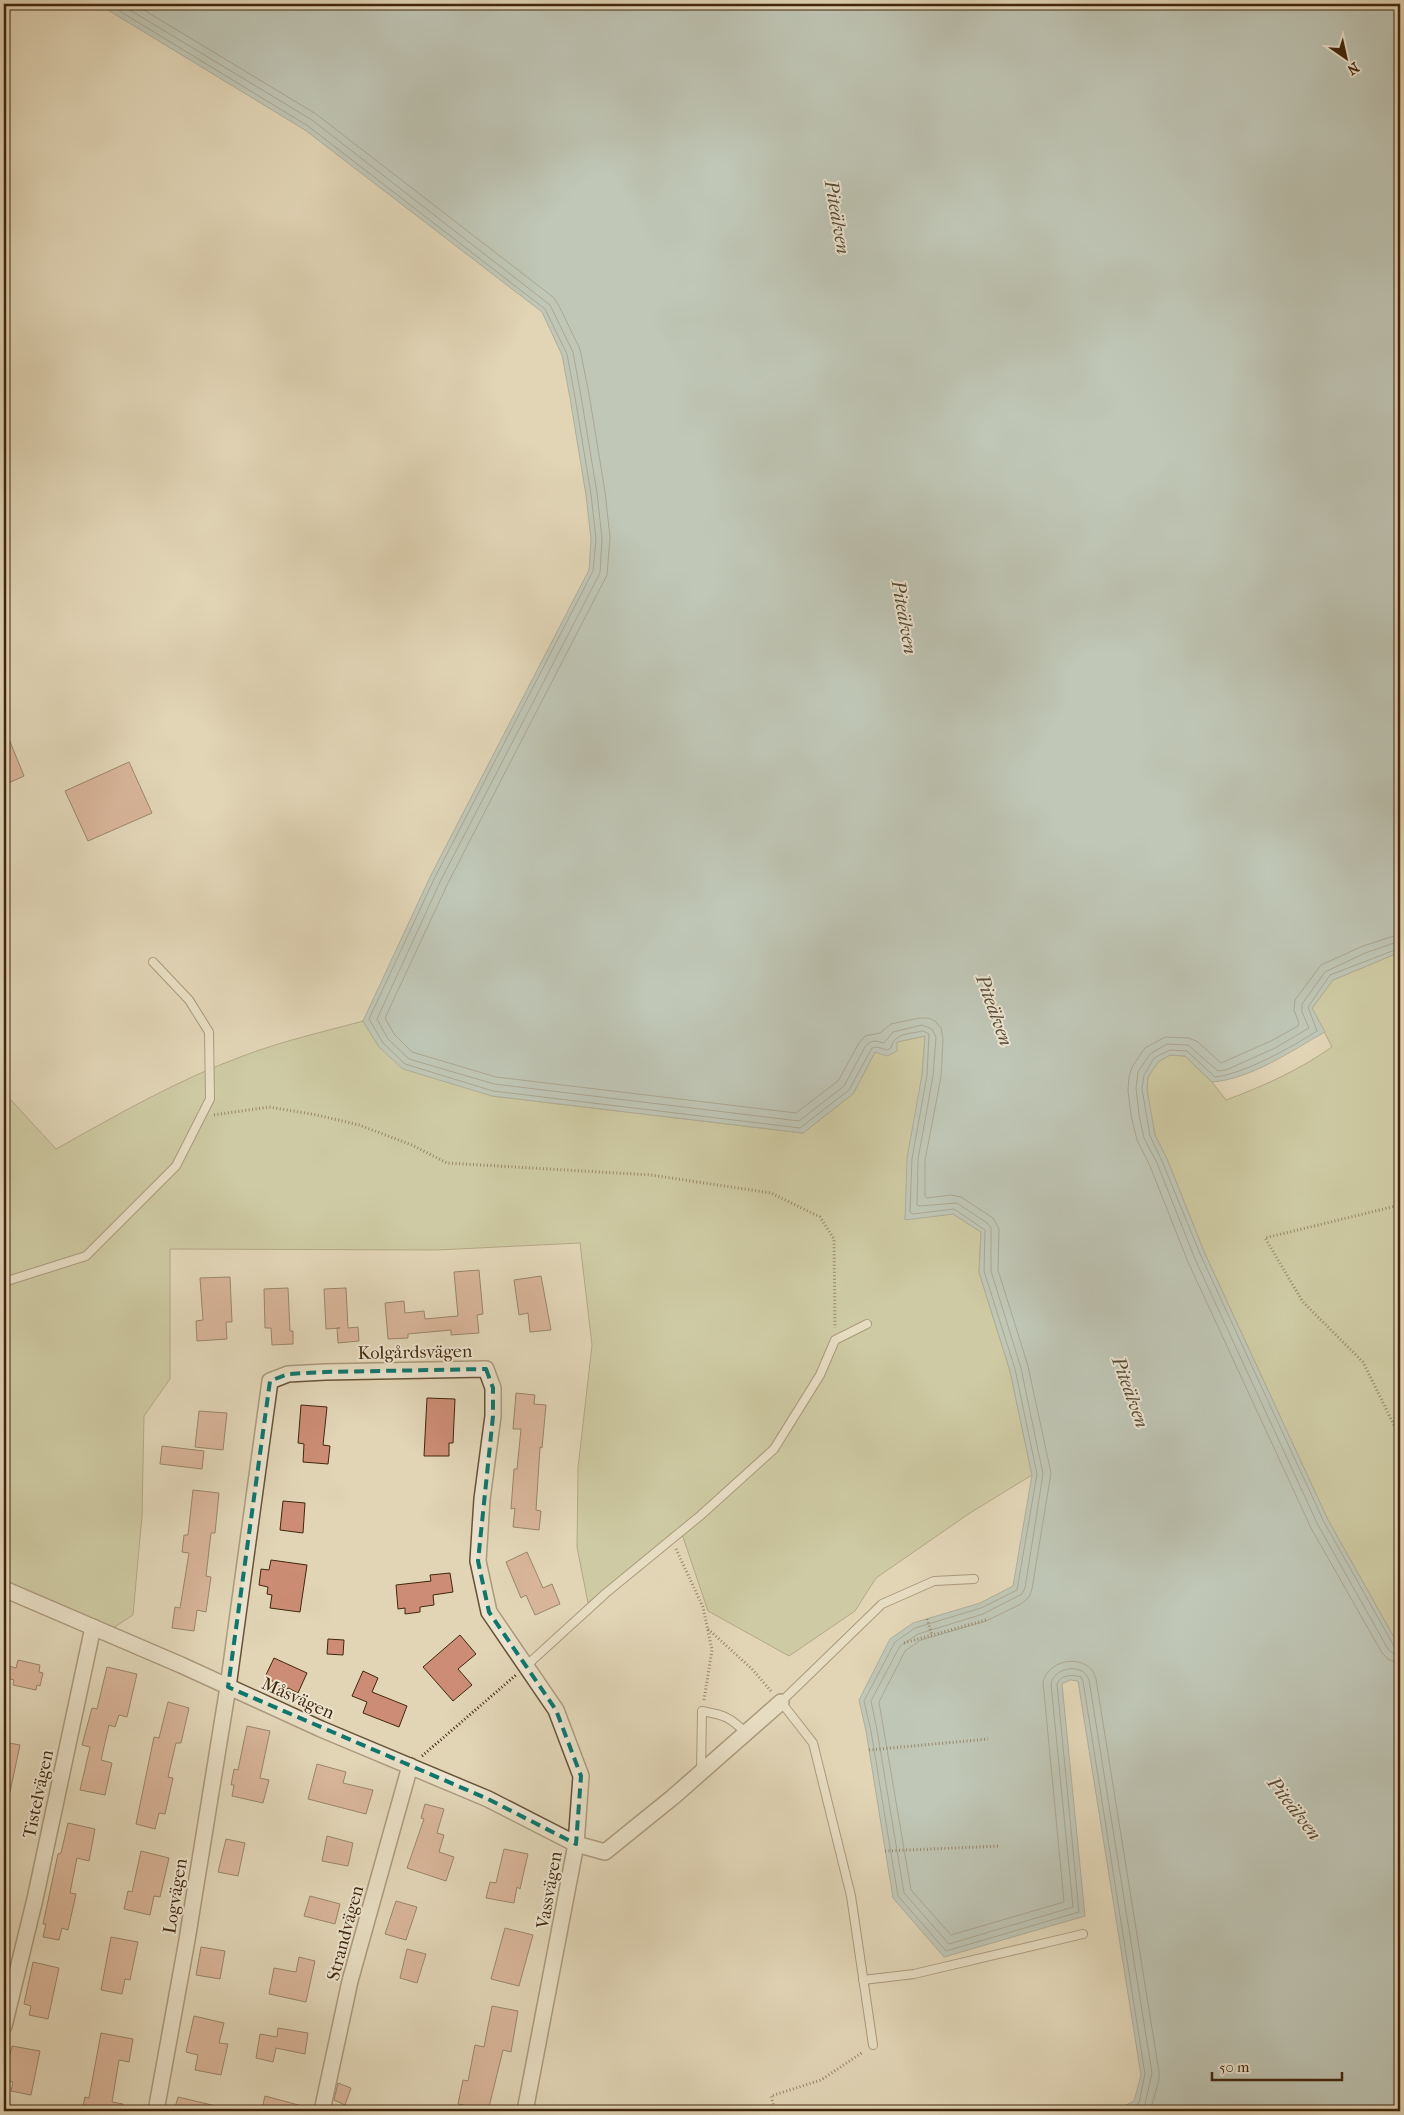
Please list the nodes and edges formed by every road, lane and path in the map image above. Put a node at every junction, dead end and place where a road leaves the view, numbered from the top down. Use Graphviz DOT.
graph roads {
  1 [pos="153,962"];
  2 [pos="201,1116"];
  3 [pos="1400,1205"];
  4 [pos="4,1282"];
  5 [pos="867,1324"];
  6 [pos="836,1340"];
  7 [pos="1400,1437"];
  8 [pos="671,1539"];
  9 [pos="974,1578"];
  10 [pos="4,1589"];
  11 [pos="927,1619"];
  12 [pos="986,1620"];
  13 [pos="94,1627"];
  14 [pos="707,1628"];
  15 [pos="932,1635"];
  16 [pos="904,1643"];
  17 [pos="527,1665"];
  18 [pos="228,1686"];
  19 [pos="781,1702"];
  20 [pos="702,1711"];
  21 [pos="746,1733"];
  22 [pos="988,1739"];
  23 [pos="869,1750"];
  24 [pos="410,1766"];
  25 [pos="701,1773"];
  26 [pos="576,1844"];
  27 [pos="1000,1846"];
  28 [pos="886,1851"];
  29 [pos="1083,1934"];
  30 [pos="863,1980"];
  31 [pos="4,2026"];
  32 [pos="873,2045"];
  33 [pos="156,2111"];
  34 [pos="322,2111"];
  35 [pos="525,2111"];
  36 [pos="775,2111"];
  1 -- 2 [label="lane"];
  2 -- 4 [label="lane"];
  2 -- 6 [label="path"];
  3 -- 7 [label="path"];
  5 -- 6 [label="lane"];
  6 -- 8 [label="lane"];
  8 -- 14 [label="path"];
  8 -- 17 [label="lane"];
  9 -- 19 [label="lane"];
  10 -- 13 [label="street, Måsvägen"];
  11 -- 15 [label="path"];
  12 -- 15 [label="path"];
  13 -- 18 [label="street, Måsvägen"];
  13 -- 31 [label="street, Tistelvägen"];
  14 -- 19 [label="path"];
  14 -- 20 [label="path"];
  15 -- 16 [label="path"];
  17 -- 18 [label="street, Kolgårdsvägen"];
  17 -- 24 [label="path"];
  17 -- 26 [label="street, Kolgårdsvägen"];
  18 -- 24 [label="street, Måsvägen"];
  18 -- 33 [label="street, Logvägen"];
  19 -- 21 [label="street, Vassvägen"];
  19 -- 30 [label="lane"];
  20 -- 21 [label="lane"];
  20 -- 25 [label="lane"];
  21 -- 25 [label="street, Vassvägen"];
  22 -- 23 [label="path"];
  24 -- 26 [label="street, Måsvägen"];
  24 -- 34 [label="street, Strandvägen"];
  25 -- 26 [label="street, Vassvägen"];
  26 -- 35 [label="street, Vassvägen"];
  27 -- 28 [label="path"];
  29 -- 30 [label="lane"];
  30 -- 32 [label="lane"];
  32 -- 36 [label="path"];
}
